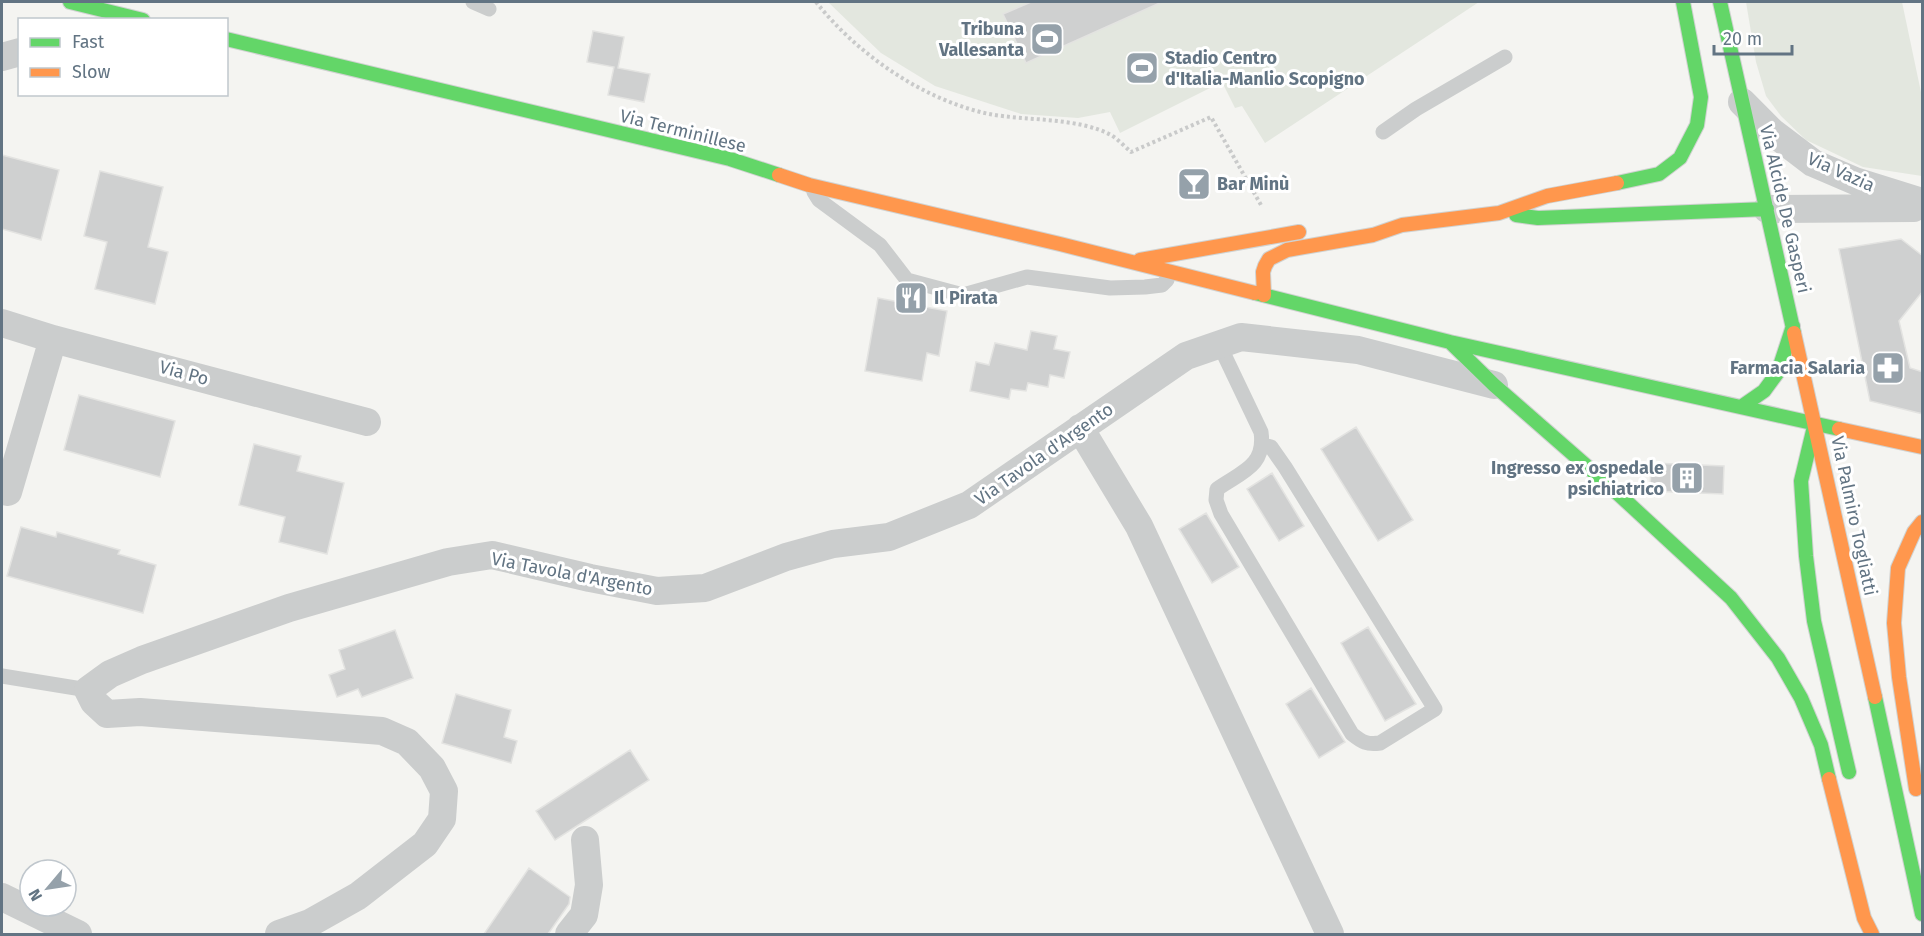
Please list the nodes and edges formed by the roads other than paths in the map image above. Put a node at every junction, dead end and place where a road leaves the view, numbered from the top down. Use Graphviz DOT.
graph roads {
  1 [pos="70,2"];
  2 [pos="473,2"];
  3 [pos="1683,2"];
  4 [pos="1720,2"];
  5 [pos="102,5"];
  6 [pos="489,9"];
  7 [pos="138,18"];
  8 [pos="228,39"];
  9 [pos="18,53"];
  10 [pos="2,57"];
  11 [pos="1505,57"];
  12 [pos="1742,102"];
  13 [pos="1383,132"];
  14 [pos="809,185"];
  15 [pos="1923,202"];
  16 [pos="1923,207"];
  17 [pos="1767,209"];
  18 [pos="1499,213"];
  19 [pos="1373,220"];
  20 [pos="1402,225"];
  21 [pos="1309,231"];
  22 [pos="1130,262"];
  23 [pos="1168,271"];
  24 [pos="1264,295"];
  25 [pos="2,323"];
  26 [pos="1793,326"];
  27 [pos="53,339"];
  28 [pos="1450,342"];
  29 [pos="1219,344"];
  30 [pos="1494,386"];
  31 [pos="1741,407"];
  32 [pos="367,422"];
  33 [pos="1815,423"];
  34 [pos="1080,428"];
  35 [pos="1263,445"];
  36 [pos="1923,447"];
  37 [pos="2,491"];
  38 [pos="1923,522"];
  39 [pos="2,676"];
  40 [pos="88,690"];
  41 [pos="1851,784"];
  42 [pos="1917,799"];
  43 [pos="585,840"];
  44 [pos="358,896"];
  45 [pos="2,897"];
  46 [pos="1923,914"];
  47 [pos="78,934"];
  48 [pos="279,934"];
  49 [pos="336,934"];
  50 [pos="569,934"];
  51 [pos="1330,934"];
  52 [pos="1872,934"];
  1 -- 5 [label="street"];
  2 -- 6 [label="lane"];
  3 -- 18 [label="street"];
  4 -- 12 [label="street, Via Alcide De Gasperi"];
  5 -- 7 [label="street"];
  8 -- 14 [label="street, Via Terminillese"];
  9 -- 10 [label="street"];
  11 -- 13 [label="lane"];
  12 -- 15 [label="street, Via Vazia"];
  12 -- 17 [label="street, Via Alcide De Gasperi"];
  14 -- 22 [label="street, Via Terminillese"];
  14 -- 23 [label="lane"];
  16 -- 17 [label="street, Via Vazia"];
  17 -- 18 [label="street"];
  17 -- 26 [label="street, Via Alcide De Gasperi"];
  18 -- 20 [label="street"];
  19 -- 20 [label="street"];
  20 -- 24 [label="street"];
  21 -- 22 [label="street"];
  22 -- 23 [label="street, Via Terminillese"];
  23 -- 24 [label="street, Via Terminillese"];
  24 -- 28 [label="street, Via Terminillese"];
  25 -- 27 [label="street, Via Po"];
  26 -- 31 [label="street"];
  26 -- 33 [label="street, Via Alcide De Gasperi"];
  27 -- 32 [label="street, Via Po"];
  27 -- 37 [label="street"];
  28 -- 30 [label="street"];
  28 -- 31 [label="street, Via Terminillese"];
  29 -- 30 [label="street, Via Tavola d'Argento"];
  29 -- 34 [label="street, Via Tavola d'Argento"];
  29 -- 35 [label="lane"];
  30 -- 52 [label="street"];
  31 -- 33 [label="street, Via Terminillese"];
  33 -- 36 [label="street"];
  33 -- 41 [label="street, Via Palmiro Togliatti"];
  33 -- 46 [label="street, Via Palmiro Togliatti"];
  34 -- 40 [label="street, Via Tavola d'Argento"];
  34 -- 51 [label="street"];
  35 -- 35 [label="lane"];
  38 -- 42 [label="street"];
  39 -- 40 [label="lane"];
  40 -- 44 [label="street"];
  43 -- 50 [label="street"];
  44 -- 48 [label="street"];
  44 -- 49 [label="street"];
  45 -- 47 [label="street"];
}
